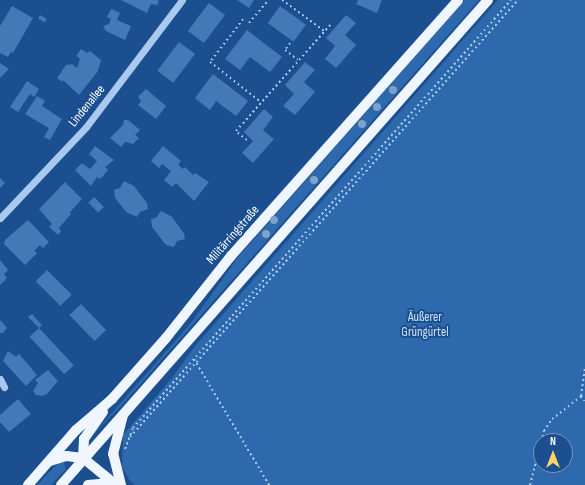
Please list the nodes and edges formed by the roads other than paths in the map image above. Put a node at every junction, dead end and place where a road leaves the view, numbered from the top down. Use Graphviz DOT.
graph roads {
  1 [pos="182,0"];
  2 [pos="458,0"];
  3 [pos="488,0"];
  4 [pos="0,218"];
  5 [pos="0,379"];
  6 [pos="4,387"];
  7 [pos="112,399"];
  8 [pos="124,412"];
  9 [pos="83,458"];
  10 [pos="48,462"];
  11 [pos="117,484"];
  12 [pos="28,485"];
  13 [pos="62,485"];
  14 [pos="88,485"];
  1 -- 4 [label="street, Lindenallee"];
  2 -- 7 [label="main road, Militärringstraße"];
  3 -- 8 [label="main road"];
  5 -- 6 [label="street"];
  7 -- 9 [label="main road"];
  7 -- 10 [label="main road, Militärringstraße"];
  8 -- 9 [label="main road"];
  8 -- 11 [label="main road"];
  9 -- 10 [label="main road"];
  9 -- 11 [label="main road"];
  9 -- 13 [label="main road"];
  10 -- 12 [label="main road, Militärringstraße"];
  11 -- 14 [label="main road"];
}
